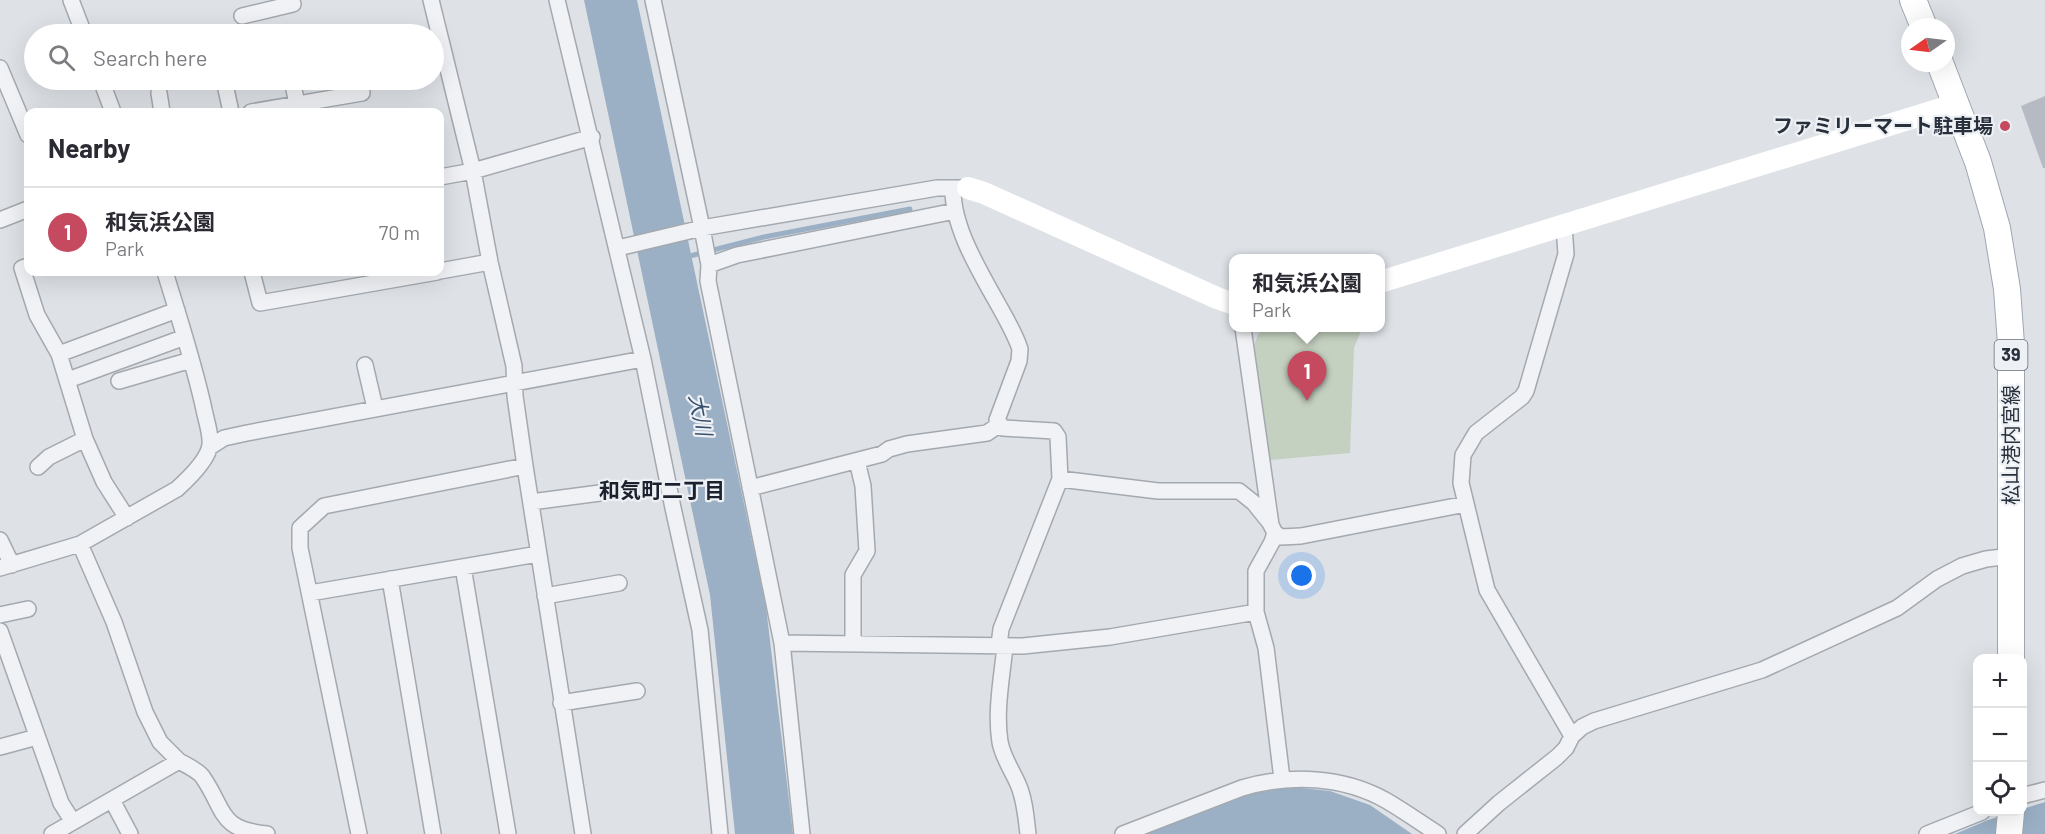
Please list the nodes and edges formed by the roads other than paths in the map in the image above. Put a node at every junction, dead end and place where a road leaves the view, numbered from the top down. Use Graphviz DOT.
graph roads {
  1 [pos="71,0"];
  2 [pos="431,0"];
  3 [pos="557,0"];
  4 [pos="653,0"];
  5 [pos="1917,1"];
  6 [pos="292,4"];
  7 [pos="258,6"];
  8 [pos="242,16"];
  9 [pos="1922,18"];
  10 [pos="80,24"];
  11 [pos="437,24"];
  12 [pos="444,54"];
  13 [pos="0,68"];
  14 [pos="1944,72"];
  15 [pos="105,90"];
  16 [pos="226,90"];
  17 [pos="294,90"];
  18 [pos="361,90"];
  19 [pos="159,93"];
  20 [pos="297,104"];
  21 [pos="1957,104"];
  22 [pos="112,108"];
  23 [pos="161,108"];
  24 [pos="230,108"];
  25 [pos="274,108"];
  26 [pos="24,125"];
  27 [pos="591,138"];
  28 [pos="472,171"];
  29 [pos="444,176"];
  30 [pos="961,188"];
  31 [pos="24,211"];
  32 [pos="955,211"];
  33 [pos="0,220"];
  34 [pos="1564,226"];
  35 [pos="700,232"];
  36 [pos="621,247"];
  37 [pos="490,262"];
  38 [pos="709,263"];
  39 [pos="444,270"];
  40 [pos="25,276"];
  41 [pos="166,276"];
  42 [pos="253,276"];
  43 [pos="410,276"];
  44 [pos="1385,280"];
  45 [pos="1229,302"];
  46 [pos="177,310"];
  47 [pos="1244,332"];
  48 [pos="185,338"];
  49 [pos="59,354"];
  50 [pos="644,359"];
  51 [pos="191,360"];
  52 [pos="365,365"];
  53 [pos="68,380"];
  54 [pos="119,381"];
  55 [pos="514,382"];
  56 [pos="375,408"];
  57 [pos="1000,424"];
  58 [pos="86,439"];
  59 [pos="210,447"];
  60 [pos="857,461"];
  61 [pos="525,466"];
  62 [pos="38,467"];
  63 [pos="1264,474"];
  64 [pos="1060,479"];
  65 [pos="750,488"];
  66 [pos="1239,491"];
  67 [pos="600,493"];
  68 [pos="531,502"];
  69 [pos="1466,504"];
  70 [pos="127,518"];
  71 [pos="1273,529"];
  72 [pos="0,540"];
  73 [pos="80,544"];
  74 [pos="538,554"];
  75 [pos="2011,556"];
  76 [pos="6,566"];
  77 [pos="463,567"];
  78 [pos="390,579"];
  79 [pos="619,583"];
  80 [pos="310,593"];
  81 [pos="545,596"];
  82 [pos="28,609"];
  83 [pos="1256,612"];
  84 [pos="0,615"];
  85 [pos="0,631"];
  86 [pos="853,643"];
  87 [pos="782,644"];
  88 [pos="1002,645"];
  89 [pos="2011,654"];
  90 [pos="638,692"];
  91 [pos="561,703"];
  92 [pos="1572,736"];
  93 [pos="38,737"];
  94 [pos="0,747"];
  95 [pos="179,761"];
  96 [pos="1282,779"];
  97 [pos="2045,790"];
  98 [pos="2027,795"];
  99 [pos="112,800"];
  100 [pos="1973,816"];
  101 [pos="2011,816"];
  102 [pos="73,822"];
  103 [pos="234,830"];
  104 [pos="52,834"];
  105 [pos="130,834"];
  106 [pos="267,834"];
  107 [pos="359,834"];
  108 [pos="434,834"];
  109 [pos="508,834"];
  110 [pos="583,834"];
  111 [pos="720,834"];
  112 [pos="802,834"];
  113 [pos="1028,834"];
  114 [pos="1123,834"];
  115 [pos="1438,834"];
  116 [pos="1465,834"];
  117 [pos="1927,834"];
  118 [pos="2009,834"];
  1 -- 10 [label="street"];
  2 -- 11 [label="street"];
  3 -- 27 [label="street"];
  4 -- 35 [label="street"];
  5 -- 9 [label="main road"];
  6 -- 7 [label="street"];
  7 -- 8 [label="street"];
  12 -- 28 [label="street"];
  13 -- 26 [label="street"];
  14 -- 21 [label="main road, 松山港内宮線 / 39"];
  15 -- 22 [label="street"];
  16 -- 24 [label="street"];
  17 -- 20 [label="street"];
  18 -- 20 [label="street"];
  19 -- 23 [label="street"];
  20 -- 25 [label="street"];
  21 -- 34 [label="street"];
  21 -- 75 [label="main road, 松山港内宮線 / 39"];
  27 -- 28 [label="street"];
  27 -- 36 [label="street"];
  28 -- 29 [label="street"];
  28 -- 37 [label="street"];
  30 -- 32 [label="street"];
  30 -- 35 [label="street"];
  30 -- 45 [label="street"];
  31 -- 33 [label="street"];
  32 -- 38 [label="street"];
  32 -- 57 [label="street"];
  34 -- 44 [label="street"];
  34 -- 69 [label="street"];
  35 -- 36 [label="street"];
  35 -- 38 [label="street"];
  36 -- 50 [label="street"];
  37 -- 39 [label="street"];
  37 -- 55 [label="street"];
  38 -- 65 [label="street"];
  40 -- 49 [label="street"];
  41 -- 46 [label="street"];
  42 -- 43 [label="street"];
  46 -- 48 [label="street"];
  46 -- 49 [label="street"];
  47 -- 63 [label="street"];
  48 -- 51 [label="street"];
  48 -- 53 [label="street"];
  49 -- 53 [label="street"];
  50 -- 55 [label="street"];
  50 -- 111 [label="street"];
  51 -- 54 [label="street"];
  51 -- 59 [label="street"];
  52 -- 56 [label="street"];
  53 -- 58 [label="street"];
  55 -- 56 [label="street"];
  55 -- 61 [label="street"];
  56 -- 59 [label="street"];
  57 -- 60 [label="street"];
  57 -- 64 [label="street"];
  58 -- 62 [label="street"];
  58 -- 70 [label="street"];
  59 -- 70 [label="street"];
  60 -- 65 [label="street"];
  60 -- 86 [label="street"];
  61 -- 68 [label="street"];
  61 -- 80 [label="street"];
  63 -- 66 [label="street"];
  63 -- 71 [label="street"];
  64 -- 66 [label="street"];
  64 -- 88 [label="street"];
  65 -- 87 [label="street"];
  66 -- 71 [label="street"];
  67 -- 68 [label="street"];
  68 -- 74 [label="street"];
  69 -- 71 [label="street"];
  69 -- 92 [label="street"];
  70 -- 73 [label="street"];
  71 -- 83 [label="street"];
  72 -- 76 [label="street"];
  73 -- 76 [label="street"];
  73 -- 95 [label="street"];
  74 -- 77 [label="street"];
  74 -- 81 [label="street"];
  75 -- 89 [label="main road, 松山港内宮線 / 39"];
  75 -- 92 [label="street"];
  77 -- 78 [label="street"];
  77 -- 109 [label="street"];
  78 -- 80 [label="street"];
  78 -- 108 [label="street"];
  79 -- 81 [label="street"];
  80 -- 107 [label="street"];
  81 -- 91 [label="street"];
  82 -- 84 [label="street"];
  83 -- 88 [label="street"];
  83 -- 96 [label="street"];
  85 -- 93 [label="street"];
  86 -- 87 [label="street"];
  86 -- 88 [label="street"];
  87 -- 112 [label="street"];
  88 -- 113 [label="street"];
  90 -- 91 [label="street"];
  91 -- 110 [label="street"];
  92 -- 116 [label="street"];
  93 -- 94 [label="street"];
  93 -- 102 [label="street"];
  95 -- 99 [label="street"];
  95 -- 103 [label="street"];
  96 -- 114 [label="street"];
  96 -- 115 [label="street"];
  97 -- 98 [label="street"];
  99 -- 102 [label="street"];
  99 -- 105 [label="street"];
  100 -- 117 [label="street"];
  101 -- 118 [label="main road"];
  102 -- 104 [label="street"];
  103 -- 106 [label="street"];
}
